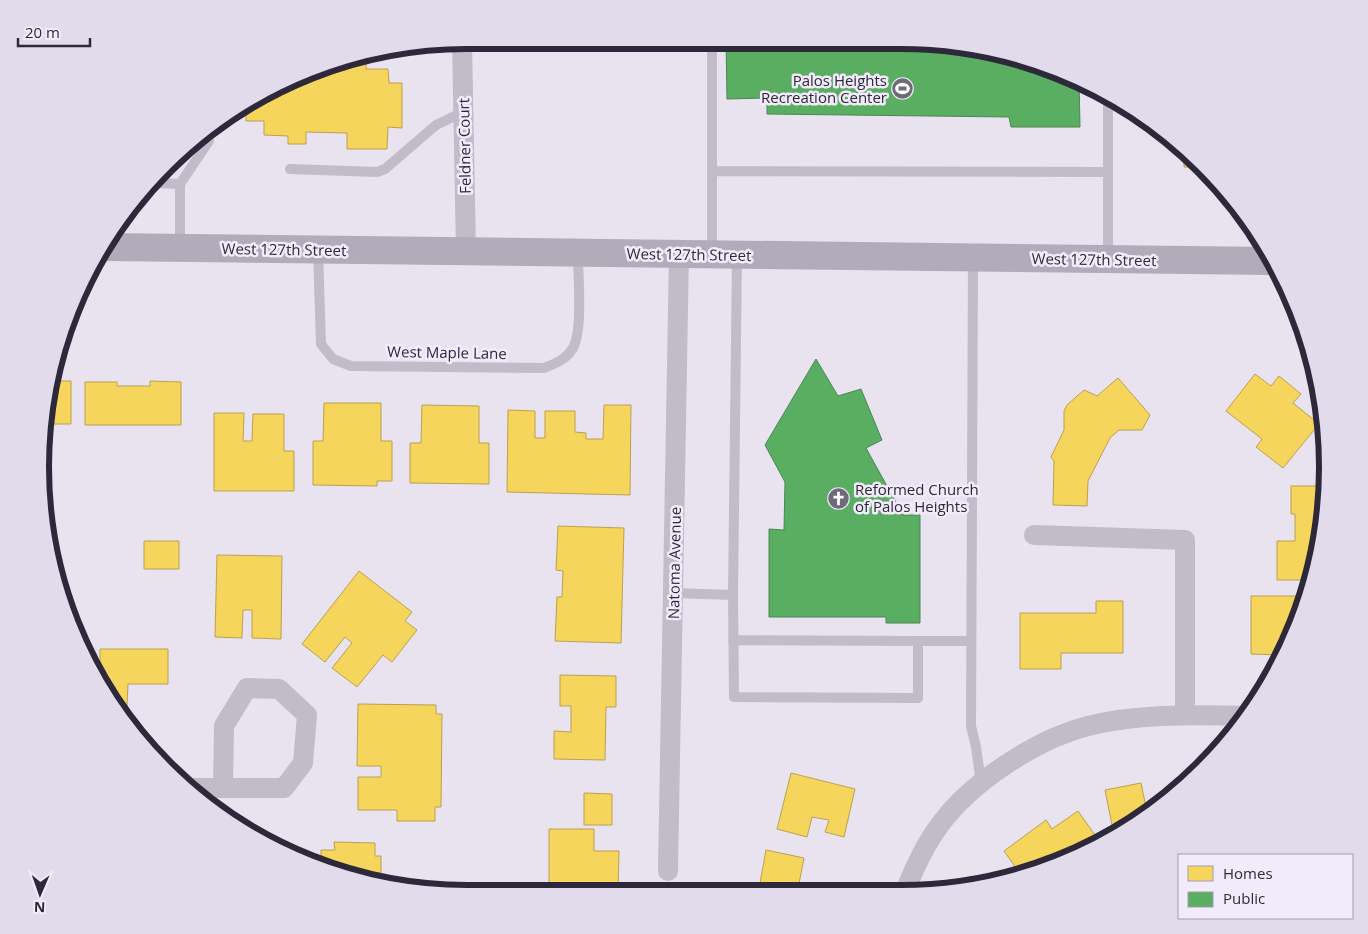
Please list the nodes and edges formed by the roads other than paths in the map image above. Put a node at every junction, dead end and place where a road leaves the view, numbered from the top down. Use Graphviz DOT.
graph roads {
  1 [pos="459,49"];
  2 [pos="712,49"];
  3 [pos="1108,104"];
  4 [pos="463,112"];
  5 [pos="209,138"];
  6 [pos="290,169"];
  7 [pos="712,171"];
  8 [pos="1108,172"];
  9 [pos="160,183"];
  10 [pos="180,184"];
  11 [pos="112,247"];
  12 [pos="180,248"];
  13 [pos="318,250"];
  14 [pos="466,252"];
  15 [pos="578,253"];
  16 [pos="679,254"];
  17 [pos="724,255"];
  18 [pos="972,258"];
  19 [pos="1108,259"];
  20 [pos="1265,261"];
  21 [pos="1034,535"];
  22 [pos="673,593"];
  23 [pos="733,595"];
  24 [pos="733,640"];
  25 [pos="918,641"];
  26 [pos="971,641"];
  27 [pos="1185,715"];
  28 [pos="1237,716"];
  29 [pos="980,783"];
  30 [pos="199,788"];
  31 [pos="223,788"];
  32 [pos="668,871"];
  33 [pos="908,885"];
  1 -- 4 [label="street, Feldner Court"];
  2 -- 7 [label="lane"];
  3 -- 8 [label="lane"];
  4 -- 6 [label="lane"];
  4 -- 14 [label="street, Feldner Court"];
  5 -- 10 [label="lane"];
  7 -- 8 [label="lane"];
  7 -- 17 [label="lane"];
  8 -- 19 [label="lane"];
  9 -- 10 [label="lane"];
  10 -- 12 [label="lane"];
  11 -- 12 [label="main road, West 127th Street"];
  12 -- 13 [label="main road, West 127th Street"];
  13 -- 14 [label="main road, West 127th Street"];
  13 -- 15 [label="lane, West Maple Lane"];
  14 -- 15 [label="main road, West 127th Street"];
  15 -- 16 [label="main road, West 127th Street"];
  16 -- 17 [label="main road, West 127th Street"];
  16 -- 22 [label="street, Natoma Avenue"];
  17 -- 18 [label="main road, West 127th Street"];
  17 -- 23 [label="lane"];
  18 -- 19 [label="main road, West 127th Street"];
  18 -- 26 [label="lane"];
  19 -- 20 [label="main road, West 127th Street"];
  21 -- 27 [label="street"];
  22 -- 23 [label="lane"];
  22 -- 32 [label="street, Natoma Avenue"];
  23 -- 24 [label="lane"];
  24 -- 25 [label="lane"];
  24 -- 25 [label="lane"];
  25 -- 26 [label="lane"];
  26 -- 29 [label="lane"];
  27 -- 28 [label="street"];
  27 -- 29 [label="street"];
  29 -- 33 [label="street"];
  30 -- 31 [label="street"];
  31 -- 31 [label="street"];
}
